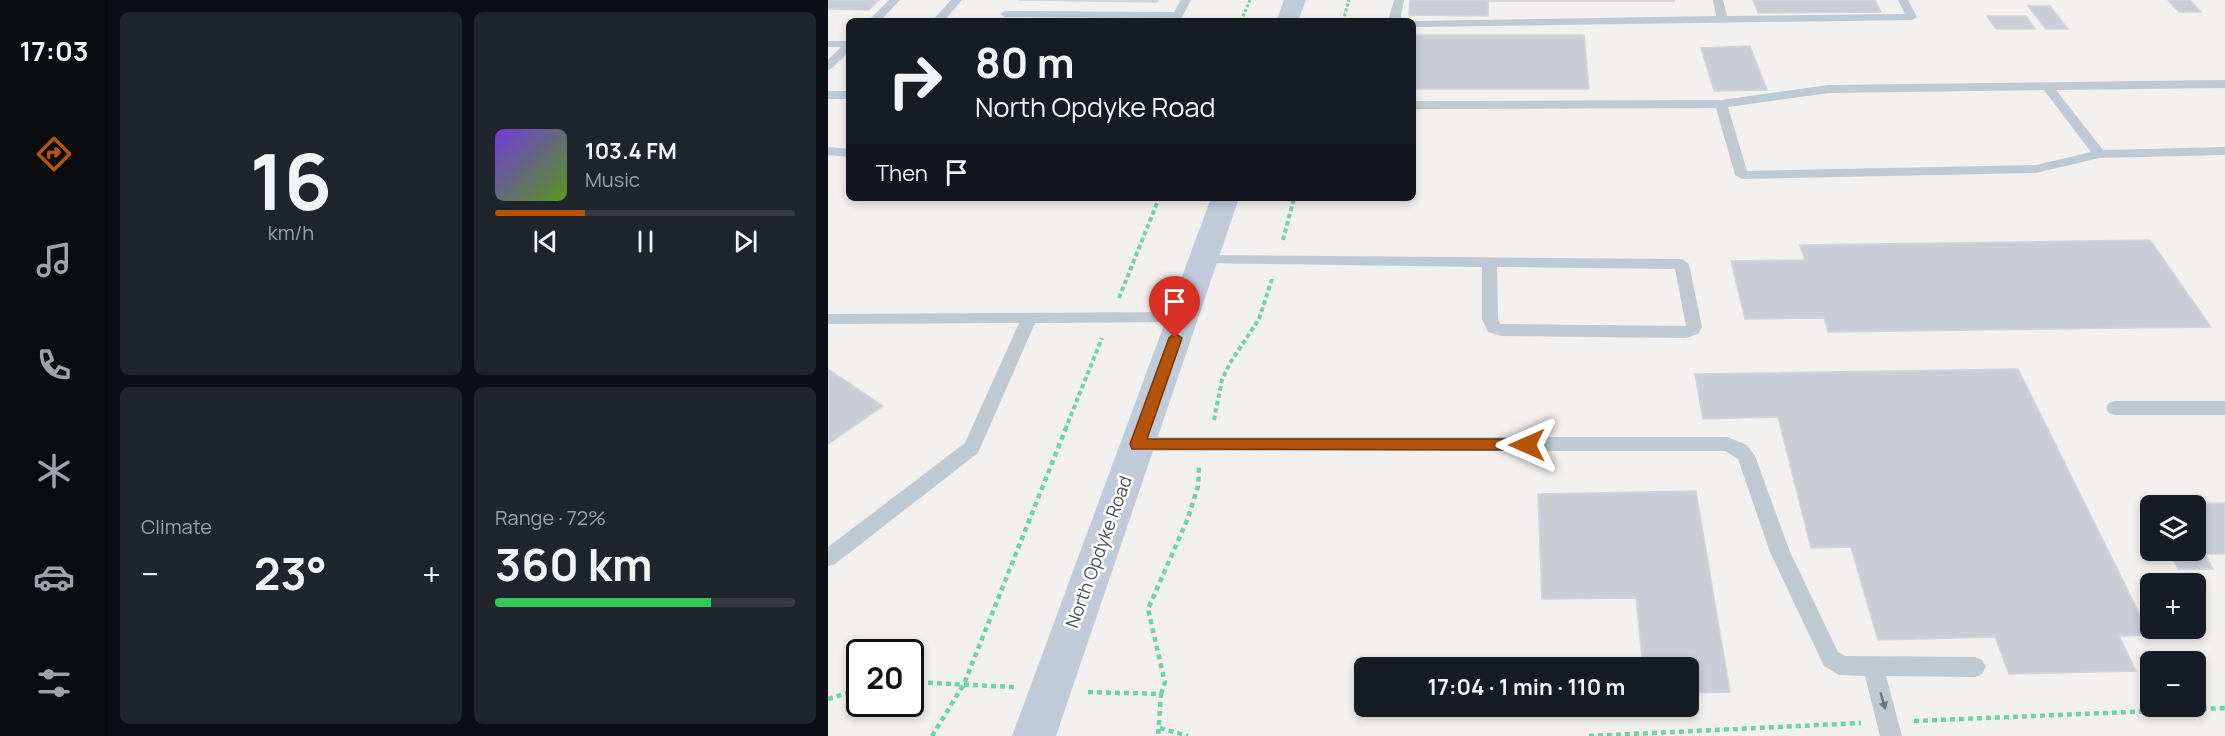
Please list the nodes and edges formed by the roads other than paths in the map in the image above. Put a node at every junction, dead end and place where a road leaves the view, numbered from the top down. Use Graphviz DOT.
graph roads {
  1 [pos="895,0"];
  2 [pos="957,0"];
  3 [pos="1186,0"];
  4 [pos="1295,0"];
  5 [pos="1399,0"];
  6 [pos="1718,0"];
  7 [pos="1903,0"];
  8 [pos="1005,14"];
  9 [pos="877,18"];
  10 [pos="941,18"];
  11 [pos="1176,18"];
  12 [pos="1288,18"];
  13 [pos="1395,18"];
  14 [pos="1723,21"];
  15 [pos="1416,24"];
  16 [pos="828,44"];
  17 [pos="846,45"];
  18 [pos="846,48"];
  19 [pos="828,66"];
  20 [pos="2225,84"];
  21 [pos="2047,86"];
  22 [pos="828,95"];
  23 [pos="846,95"];
  24 [pos="1721,104"];
  25 [pos="1416,105"];
  26 [pos="2225,151"];
  27 [pos="828,152"];
  28 [pos="846,153"];
  29 [pos="2099,154"];
  30 [pos="1224,201"];
  31 [pos="1203,260"];
  32 [pos="1489,263"];
  33 [pos="1030,317"];
  34 [pos="1183,317"];
  35 [pos="828,319"];
  36 [pos="2115,408"];
  37 [pos="2225,408"];
  38 [pos="1138,444"];
  39 [pos="828,558"];
  40 [pos="1873,667"];
  41 [pos="1975,667"];
  42 [pos="1034,736"];
  43 [pos="1892,736"];
  1 -- 9 [label="lane"];
  2 -- 10 [label="lane"];
  3 -- 11 [label="lane"];
  4 -- 12 [label="main road"];
  5 -- 13 [label="lane"];
  6 -- 14 [label="lane"];
  7 -- 14 [label="lane"];
  8 -- 11 [label="lane"];
  14 -- 15 [label="lane"];
  16 -- 17 [label="lane"];
  18 -- 19 [label="lane"];
  20 -- 21 [label="lane"];
  21 -- 24 [label="lane"];
  21 -- 29 [label="lane"];
  22 -- 23 [label="lane"];
  24 -- 25 [label="lane"];
  24 -- 29 [label="lane"];
  26 -- 29 [label="lane"];
  27 -- 28 [label="lane"];
  30 -- 31 [label="main road, North Opdyke Road"];
  31 -- 32 [label="lane"];
  31 -- 34 [label="main road, North Opdyke Road"];
  32 -- 32 [label="lane"];
  33 -- 34 [label="lane"];
  33 -- 35 [label="lane"];
  33 -- 39 [label="lane"];
  34 -- 38 [label="main road, North Opdyke Road"];
  36 -- 37 [label="lane"];
  38 -- 40 [label="lane"];
  38 -- 42 [label="main road, North Opdyke Road"];
  40 -- 41 [label="lane"];
  40 -- 43 [label="lane, one-way"];
}
